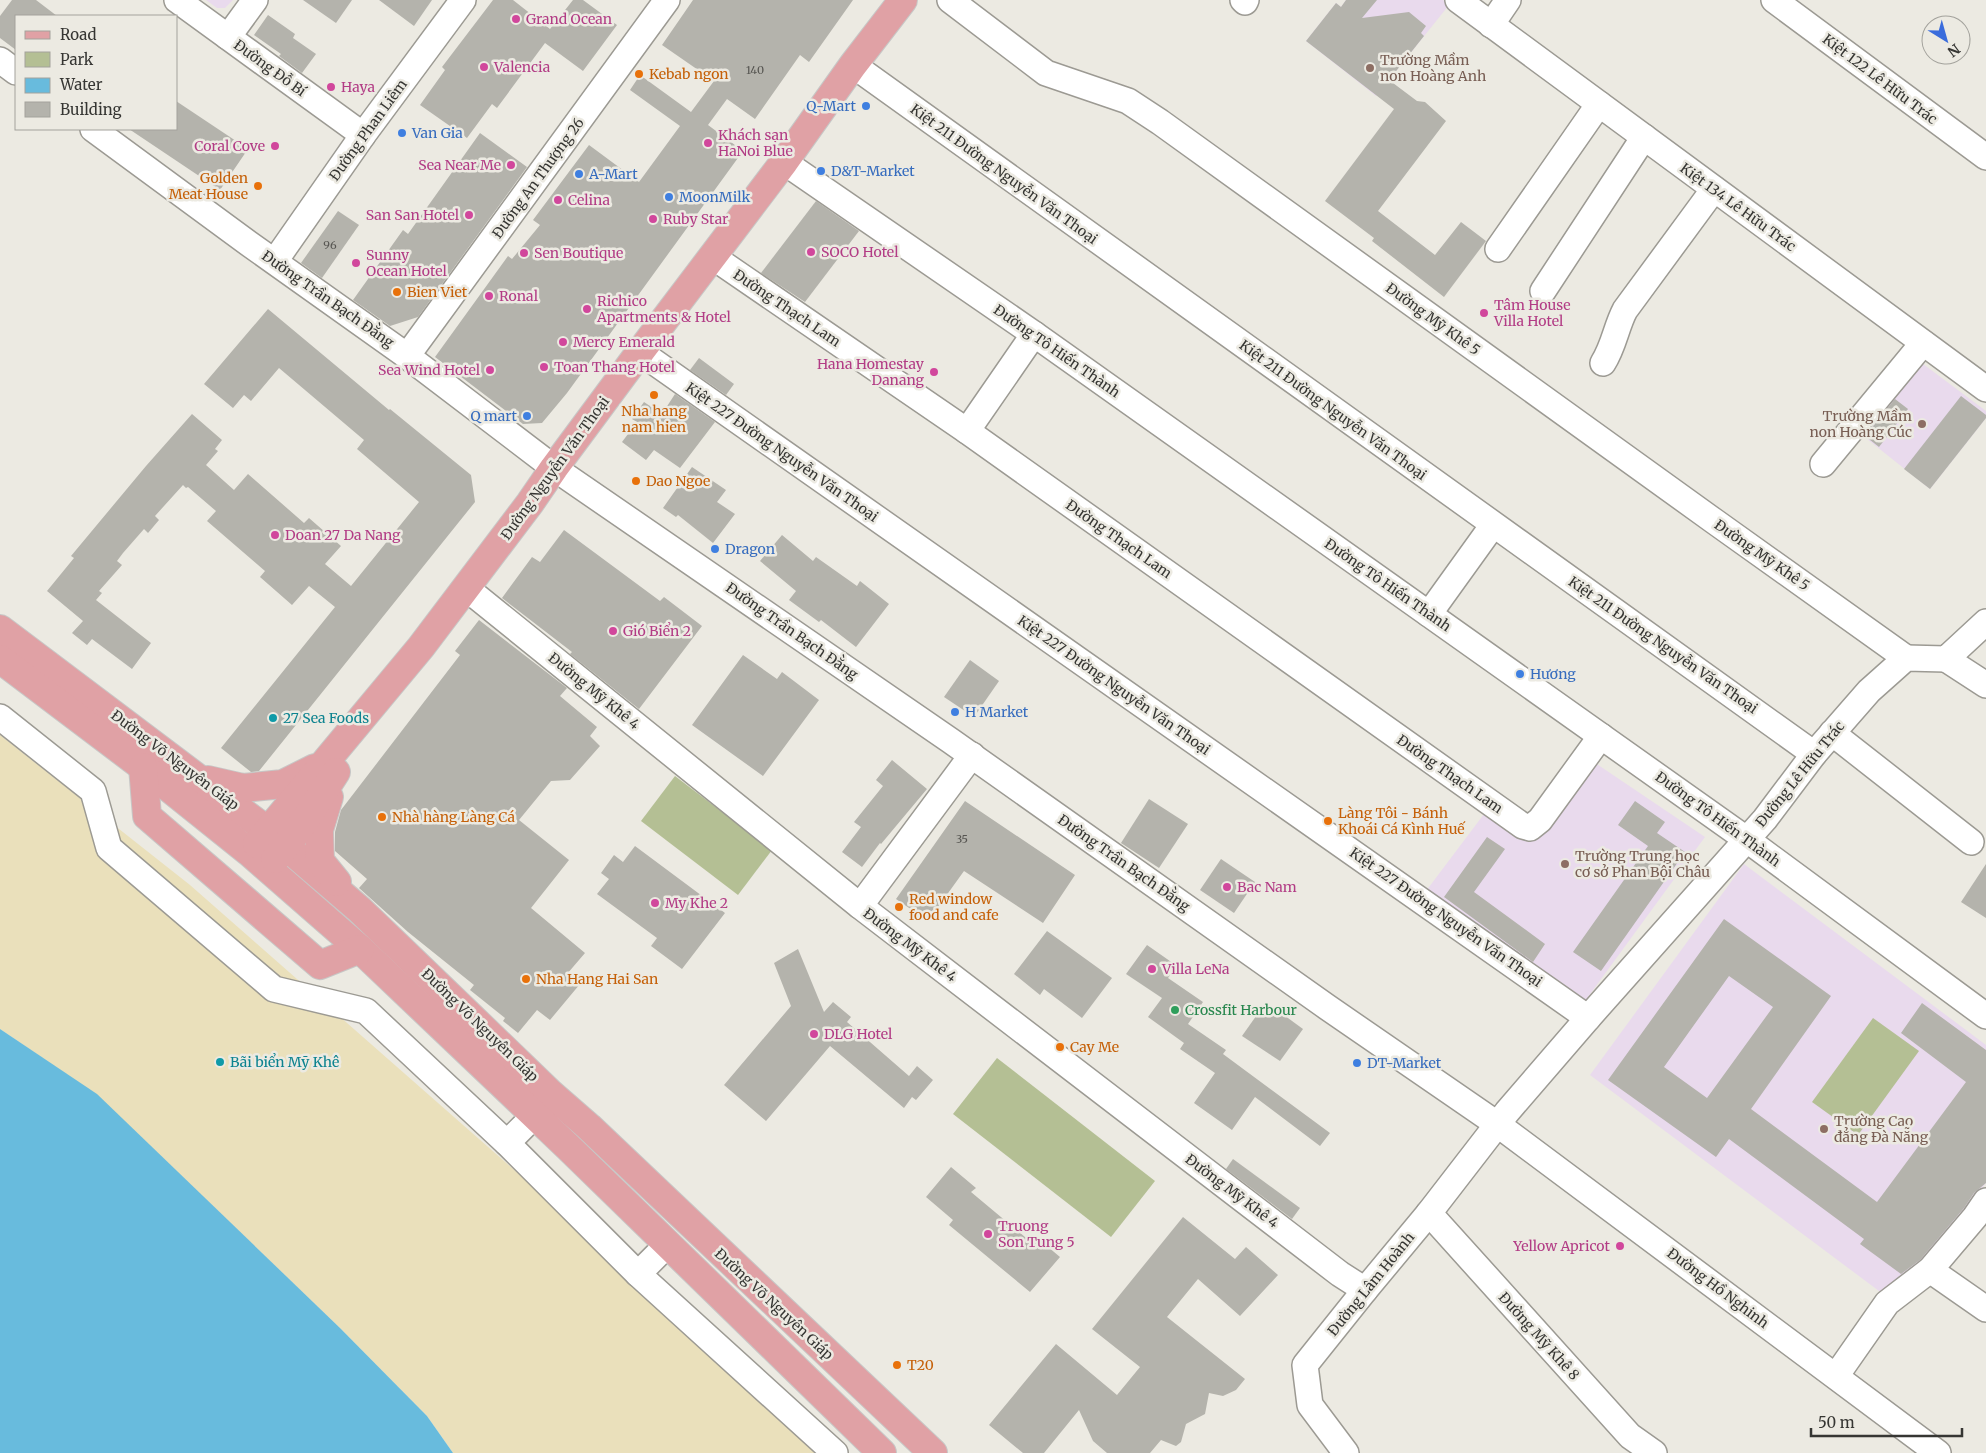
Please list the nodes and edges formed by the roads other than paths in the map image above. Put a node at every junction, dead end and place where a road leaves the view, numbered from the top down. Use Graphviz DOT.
graph roads {
  1 [pos="177,0"];
  2 [pos="256,0"];
  3 [pos="463,0"];
  4 [pos="668,0"];
  5 [pos="903,0"];
  6 [pos="950,0"];
  7 [pos="1458,0"];
  8 [pos="1508,0"];
  9 [pos="1774,0"];
  10 [pos="1491,25"];
  11 [pos="228,37"];
  12 [pos="0,60"];
  13 [pos="853,65"];
  14 [pos="15,71"];
  15 [pos="1599,104"];
  16 [pos="94,130"];
  17 [pos="363,135"];
  18 [pos="1644,137"];
  19 [pos="1986,157"];
  20 [pos="784,162"];
  21 [pos="1714,189"];
  22 [pos="1498,249"];
  23 [pos="713,257"];
  24 [pos="275,261"];
  25 [pos="1543,291"];
  26 [pos="1034,334"];
  27 [pos="1923,342"];
  28 [pos="640,352"];
  29 [pos="407,356"];
  30 [pos="1603,363"];
  31 [pos="1986,388"];
  32 [pos="967,431"];
  33 [pos="1823,464"];
  34 [pos="554,468"];
  35 [pos="1493,524"];
  36 [pos="466,588"];
  37 [pos="1429,614"];
  38 [pos="1986,622"];
  39 [pos="0,630"];
  40 [pos="1906,658"];
  41 [pos="0,659"];
  42 [pos="1946,659"];
  43 [pos="1986,685"];
  44 [pos="0,718"];
  45 [pos="1832,733"];
  46 [pos="1601,736"];
  47 [pos="1814,754"];
  48 [pos="972,755"];
  49 [pos="150,757"];
  50 [pos="330,768"];
  51 [pos="200,779"];
  52 [pos="277,839"];
  53 [pos="1746,839"];
  54 [pos="1971,842"];
  55 [pos="259,860"];
  56 [pos="860,906"];
  57 [pos="360,910"];
  58 [pos="360,949"];
  59 [pos="1986,1016"];
  60 [pos="1588,1018"];
  61 [pos="527,1123"];
  62 [pos="1497,1124"];
  63 [pos="507,1143"];
  64 [pos="1429,1213"];
  65 [pos="1982,1214"];
  66 [pos="659,1253"];
  67 [pos="1930,1270"];
  68 [pos="638,1274"];
  69 [pos="1364,1290"];
  70 [pos="1986,1310"];
  71 [pos="1836,1376"];
  72 [pos="835,1453"];
  73 [pos="882,1453"];
  74 [pos="933,1453"];
  75 [pos="1346,1453"];
  76 [pos="1654,1453"];
  77 [pos="1938,1453"];
  1 -- 11 [label="street, Đường Đỗ Bí"];
  2 -- 11 [label="street"];
  3 -- 17 [label="street, Đường Phan Liêm"];
  4 -- 29 [label="street, Đường An Thượng 26"];
  5 -- 13 [label="main road, Đường Nguyễn Văn Thoại"];
  6 -- 40 [label="street, Đường Mỹ Khê 5"];
  7 -- 10 [label="street, Kiệt 134 Lê Hữu Trác"];
  8 -- 10 [label="street"];
  9 -- 19 [label="street, Kiệt 122 Lê Hữu Trác"];
  10 -- 15 [label="street, Kiệt 134 Lê Hữu Trác"];
  11 -- 17 [label="street, Đường Đỗ Bí"];
  12 -- 14 [label="street"];
  13 -- 20 [label="main road, Đường Nguyễn Văn Thoại"];
  13 -- 35 [label="street, Kiệt 211 Đường Nguyễn Văn Thoại"];
  15 -- 18 [label="street, Kiệt 134 Lê Hữu Trác"];
  15 -- 22 [label="street"];
  16 -- 24 [label="street, Đường Trần Bạch Đằng"];
  17 -- 24 [label="street, Đường Phan Liêm"];
  18 -- 21 [label="street, Kiệt 134 Lê Hữu Trác"];
  18 -- 25 [label="street"];
  20 -- 23 [label="main road, Đường Nguyễn Văn Thoại"];
  20 -- 26 [label="street, Đường Tô Hiến Thành"];
  21 -- 27 [label="street, Kiệt 134 Lê Hữu Trác"];
  21 -- 30 [label="street"];
  23 -- 28 [label="main road, Đường Nguyễn Văn Thoại"];
  23 -- 32 [label="street, Đường Thạch Lam"];
  24 -- 29 [label="street, Đường Trần Bạch Đằng"];
  26 -- 32 [label="street"];
  26 -- 37 [label="street, Đường Tô Hiến Thành"];
  27 -- 31 [label="street, Kiệt 134 Lê Hữu Trác"];
  27 -- 33 [label="street"];
  28 -- 34 [label="main road, Đường Nguyễn Văn Thoại"];
  28 -- 60 [label="street, Kiệt 227 Đường Nguyễn Văn Thoại"];
  29 -- 34 [label="street, Đường Trần Bạch Đằng"];
  32 -- 46 [label="street, Đường Thạch Lam"];
  34 -- 36 [label="main road, Đường Nguyễn Văn Thoại"];
  34 -- 48 [label="street, Đường Trần Bạch Đằng"];
  35 -- 37 [label="street"];
  35 -- 47 [label="street, Kiệt 211 Đường Nguyễn Văn Thoại"];
  36 -- 50 [label="main road, Đường Nguyễn Văn Thoại"];
  36 -- 56 [label="street, Đường Mỹ Khê 4"];
  37 -- 46 [label="street, Đường Tô Hiến Thành"];
  38 -- 42 [label="street"];
  39 -- 49 [label="main road, Đường Võ Nguyên Giáp"];
  40 -- 42 [label="street"];
  40 -- 45 [label="street, Đường Lê Hữu Trác"];
  41 -- 49 [label="main road, Đường Võ Nguyên Giáp"];
  42 -- 43 [label="street"];
  44 -- 63 [label="street"];
  45 -- 47 [label="street, Đường Lê Hữu Trác"];
  45 -- 54 [label="street"];
  46 -- 53 [label="street, Đường Tô Hiến Thành"];
  47 -- 53 [label="street, Đường Lê Hữu Trác"];
  48 -- 56 [label="street"];
  48 -- 62 [label="street, Đường Trần Bạch Đằng"];
  49 -- 51 [label="main road, Đường Võ Nguyên Giáp"];
  49 -- 55 [label="main road, Đường Võ Nguyên Giáp"];
  49 -- 58 [label="main road, Đường Võ Nguyên Giáp"];
  50 -- 51 [label="main road"];
  50 -- 52 [label="main road, Đường Nguyễn Văn Thoại"];
  50 -- 57 [label="main road"];
  51 -- 52 [label="main road, Đường Võ Nguyên Giáp"];
  52 -- 55 [label="main road, Đường Nguyễn Văn Thoại"];
  52 -- 57 [label="main road, Đường Võ Nguyên Giáp"];
  53 -- 59 [label="street, Đường Tô Hiến Thành"];
  53 -- 60 [label="street, Đường Lê Hữu Trác"];
  55 -- 58 [label="main road, Đường Võ Nguyên Giáp"];
  56 -- 69 [label="street, Đường Mỹ Khê 4"];
  57 -- 74 [label="main road, Đường Võ Nguyên Giáp"];
  58 -- 73 [label="main road, Đường Võ Nguyên Giáp"];
  60 -- 62 [label="street, Đường Lê Hữu Trác"];
  61 -- 63 [label="street"];
  62 -- 64 [label="street, Đường Lâm Hoành"];
  62 -- 71 [label="street, Đường Hồ Nghinh"];
  63 -- 68 [label="street"];
  64 -- 69 [label="street, Đường Lâm Hoành"];
  64 -- 76 [label="street, Đường Mỹ Khê 8"];
  65 -- 67 [label="street"];
  66 -- 68 [label="street"];
  67 -- 70 [label="street"];
  67 -- 71 [label="street"];
  68 -- 72 [label="street"];
  69 -- 75 [label="street, Đường Lâm Hoành"];
  71 -- 77 [label="street, Đường Hồ Nghinh"];
}
